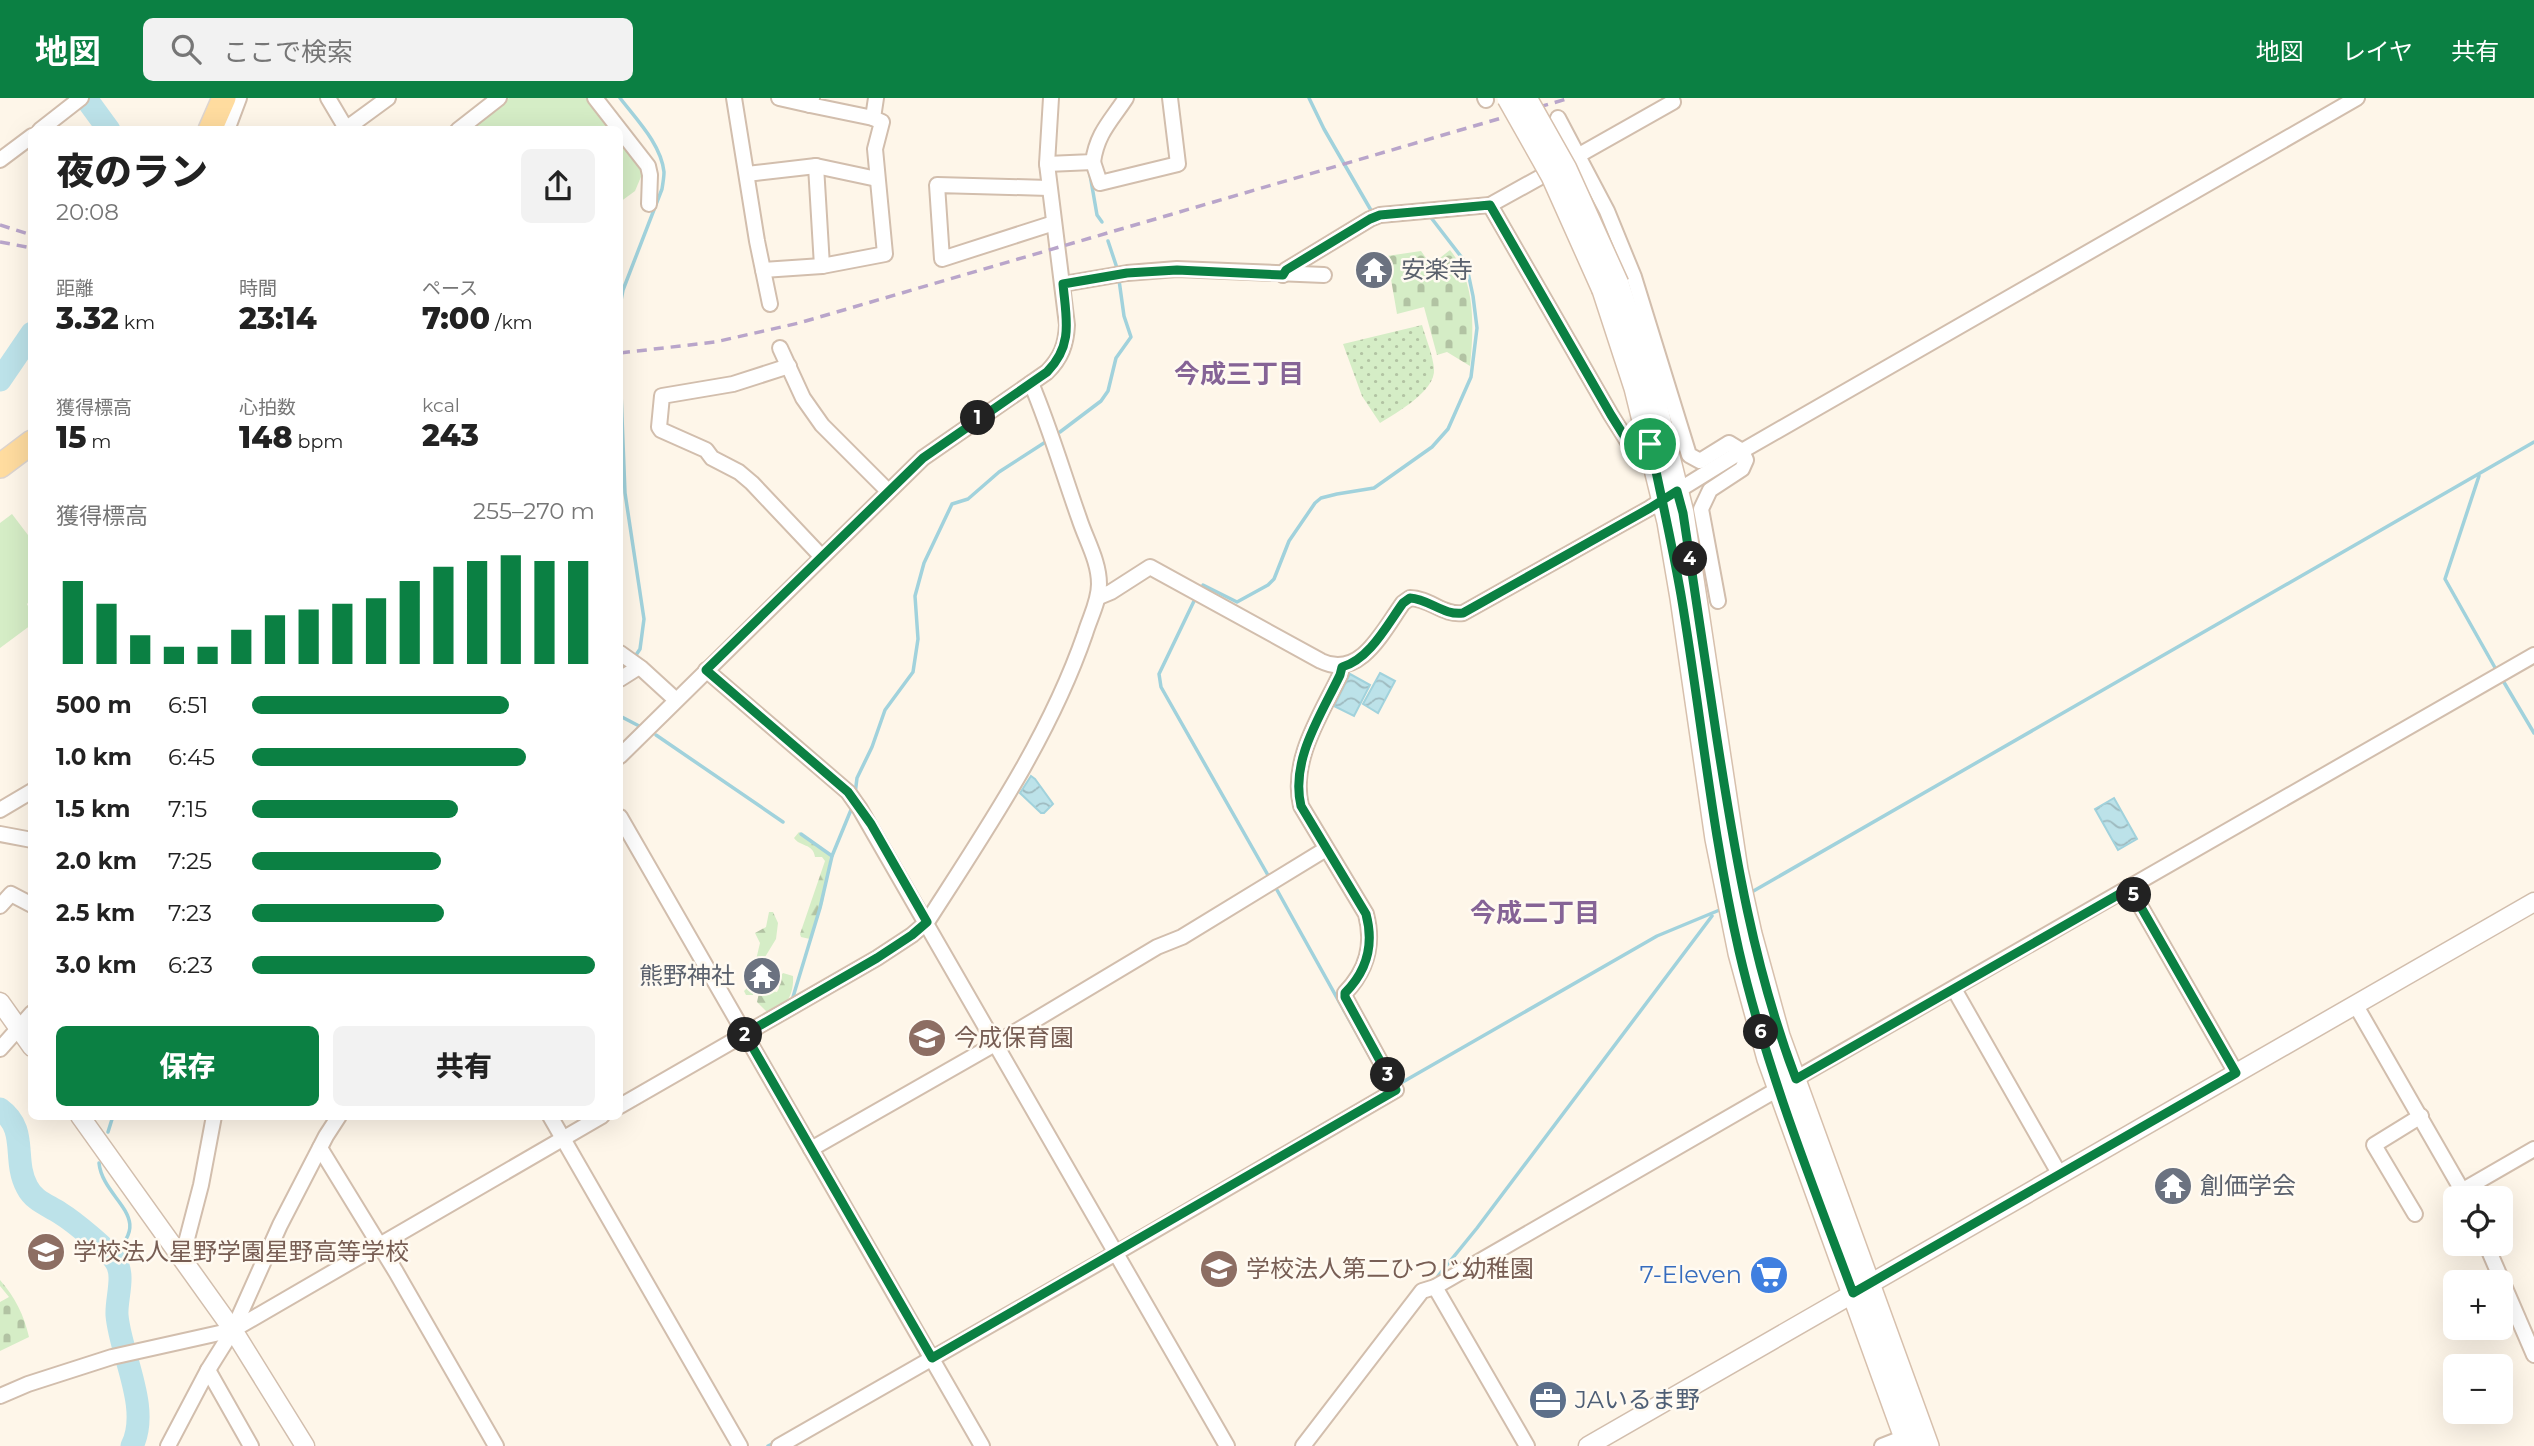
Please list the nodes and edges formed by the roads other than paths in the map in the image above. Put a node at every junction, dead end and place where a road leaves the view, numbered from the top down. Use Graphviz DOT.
graph roads {
  1 [pos="80,98"];
  2 [pos="224,98"];
  3 [pos="239,98"];
  4 [pos="328,98"];
  5 [pos="388,98"];
  6 [pos="499,98"];
  7 [pos="595,98"];
  8 [pos="734,98"];
  9 [pos="779,98"];
  10 [pos="876,98"];
  11 [pos="1051,98"];
  12 [pos="1126,98"];
  13 [pos="1170,98"];
  14 [pos="1526,98"];
  15 [pos="2357,98"];
  16 [pos="1493,99"];
  17 [pos="811,101"];
  18 [pos="1673,102"];
  19 [pos="482,103"];
  20 [pos="873,118"];
  21 [pos="1558,118"];
  22 [pos="45,126"];
  23 [pos="212,126"];
  24 [pos="228,126"];
  25 [pos="345,126"];
  26 [pos="351,126"];
  27 [pos="462,126"];
  28 [pos="617,126"];
  29 [pos="623,134"];
  30 [pos="28,139"];
  31 [pos="1579,155"];
  32 [pos="0,160"];
  33 [pos="1093,162"];
  34 [pos="1047,164"];
  35 [pos="816,166"];
  36 [pos="747,174"];
  37 [pos="877,179"];
  38 [pos="1049,188"];
  39 [pos="649,204"];
  40 [pos="1490,205"];
  41 [pos="1054,223"];
  42 [pos="822,266"];
  43 [pos="763,271"];
  44 [pos="1283,275"];
  45 [pos="1324,275"];
  46 [pos="1063,284"];
  47 [pos="1611,287"];
  48 [pos="770,304"];
  49 [pos="780,348"];
  50 [pos="789,366"];
  51 [pos="1031,383"];
  52 [pos="1650,444"];
  53 [pos="28,445"];
  54 [pos="1742,451"];
  55 [pos="0,466"];
  56 [pos="887,490"];
  57 [pos="1670,495"];
  58 [pos="821,556"];
  59 [pos="1099,597"];
  60 [pos="1718,601"];
  61 [pos="623,655"];
  62 [pos="2534,655"];
  63 [pos="639,667"];
  64 [pos="1342,667"];
  65 [pos="706,670"];
  66 [pos="623,677"];
  67 [pos="676,700"];
  68 [pos="623,753"];
  69 [pos="28,793"];
  70 [pos="0,810"];
  71 [pos="623,822"];
  72 [pos="0,834"];
  73 [pos="28,839"];
  74 [pos="1326,849"];
  75 [pos="2130,888"];
  76 [pos="2534,902"];
  77 [pos="28,903"];
  78 [pos="0,906"];
  79 [pos="927,922"];
  80 [pos="1954,989"];
  81 [pos="0,1002"];
  82 [pos="2356,1004"];
  83 [pos="28,1017"];
  84 [pos="18,1028"];
  85 [pos="745,1034"];
  86 [pos="28,1042"];
  87 [pos="995,1044"];
  88 [pos="0,1049"];
  89 [pos="2236,1073"];
  90 [pos="1787,1084"];
  91 [pos="623,1105"];
  92 [pos="2421,1116"];
  93 [pos="83,1120"];
  94 [pos="213,1120"];
  95 [pos="337,1120"];
  96 [pos="552,1120"];
  97 [pos="595,1120"];
  98 [pos="563,1139"];
  99 [pos="320,1149"];
  100 [pos="811,1149"];
  101 [pos="2534,1149"];
  102 [pos="2060,1175"];
  103 [pos="2460,1186"];
  104 [pos="2478,1186"];
  105 [pos="2415,1214"];
  106 [pos="379,1245"];
  107 [pos="1116,1254"];
  108 [pos="2491,1256"];
  109 [pos="181,1258"];
  110 [pos="1435,1287"];
  111 [pos="1861,1289"];
  112 [pos="233,1330"];
  113 [pos="2534,1355"];
  114 [pos="932,1358"];
  115 [pos="208,1370"];
  116 [pos="0,1396"];
  117 [pos="1906,1441"];
  118 [pos="168,1446"];
  119 [pos="251,1446"];
  120 [pos="305,1446"];
  121 [pos="496,1446"];
  122 [pos="740,1446"];
  123 [pos="779,1446"];
  124 [pos="982,1446"];
  125 [pos="1227,1446"];
  126 [pos="1303,1446"];
  127 [pos="1527,1446"];
  128 [pos="1588,1446"];
  129 [pos="1882,1446"];
  130 [pos="1928,1446"];
  1 -- 22 [label="street"];
  2 -- 23 [label="main road"];
  3 -- 24 [label="street"];
  4 -- 25 [label="street"];
  5 -- 26 [label="street"];
  6 -- 19 [label="street"];
  7 -- 28 [label="street"];
  8 -- 36 [label="street"];
  9 -- 17 [label="street"];
  10 -- 20 [label="street"];
  11 -- 34 [label="street"];
  12 -- 33 [label="street"];
  13 -- 33 [label="street"];
  14 -- 47 [label="main road, bridge"];
  15 -- 54 [label="street"];
  16 -- 47 [label="main road, bridge"];
  17 -- 20 [label="street"];
  18 -- 31 [label="street"];
  19 -- 27 [label="street"];
  20 -- 37 [label="street"];
  21 -- 31 [label="street"];
  29 -- 39 [label="street"];
  30 -- 32 [label="street"];
  31 -- 40 [label="street"];
  31 -- 54 [label="street"];
  33 -- 34 [label="street"];
  34 -- 38 [label="street"];
  35 -- 36 [label="street"];
  35 -- 37 [label="street"];
  35 -- 42 [label="street"];
  36 -- 43 [label="street"];
  37 -- 42 [label="street"];
  38 -- 41 [label="street"];
  38 -- 41 [label="street"];
  40 -- 44 [label="street"];
  40 -- 52 [label="street"];
  41 -- 46 [label="street"];
  42 -- 43 [label="street"];
  43 -- 48 [label="street"];
  44 -- 45 [label="street"];
  44 -- 46 [label="street"];
  46 -- 51 [label="street"];
  47 -- 52 [label="main road"];
  47 -- 57 [label="main road"];
  49 -- 50 [label="street"];
  50 -- 56 [label="street"];
  50 -- 58 [label="street"];
  51 -- 56 [label="street"];
  51 -- 59 [label="street"];
  52 -- 57 [label="main road"];
  53 -- 55 [label="main road"];
  54 -- 57 [label="street"];
  54 -- 60 [label="street"];
  56 -- 58 [label="street"];
  57 -- 64 [label="street"];
  57 -- 90 [label="main road"];
  58 -- 65 [label="street"];
  59 -- 64 [label="street"];
  59 -- 79 [label="street"];
  61 -- 63 [label="street"];
  62 -- 75 [label="street"];
  63 -- 66 [label="street"];
  63 -- 67 [label="street"];
  64 -- 74 [label="street"];
  65 -- 67 [label="street"];
  65 -- 79 [label="street"];
  67 -- 68 [label="street"];
  69 -- 70 [label="street"];
  71 -- 85 [label="street"];
  72 -- 73 [label="street"];
  74 -- 87 [label="street"];
  74 -- 107 [label="street"];
  75 -- 80 [label="street"];
  75 -- 89 [label="street"];
  76 -- 82 [label="street"];
  77 -- 78 [label="street"];
  79 -- 85 [label="street"];
  79 -- 87 [label="street"];
  80 -- 90 [label="street"];
  80 -- 102 [label="street"];
  81 -- 84 [label="street"];
  82 -- 89 [label="street"];
  82 -- 92 [label="street"];
  83 -- 84 [label="street"];
  84 -- 86 [label="street"];
  84 -- 88 [label="street"];
  85 -- 91 [label="street"];
  85 -- 100 [label="street"];
  87 -- 100 [label="street"];
  87 -- 107 [label="street"];
  89 -- 102 [label="street"];
  90 -- 110 [label="street"];
  90 -- 111 [label="main road"];
  92 -- 103 [label="street"];
  92 -- 105 [label="street"];
  93 -- 109 [label="street"];
  94 -- 109 [label="street"];
  95 -- 99 [label="street"];
  96 -- 98 [label="street"];
  97 -- 98 [label="street"];
  98 -- 106 [label="street"];
  98 -- 122 [label="street"];
  99 -- 106 [label="street"];
  99 -- 112 [label="street"];
  100 -- 114 [label="street"];
  101 -- 104 [label="street"];
  102 -- 111 [label="street"];
  106 -- 112 [label="street"];
  106 -- 121 [label="street"];
  107 -- 114 [label="street"];
  107 -- 125 [label="street"];
  108 -- 113 [label="street"];
  109 -- 112 [label="street"];
  110 -- 126 [label="street"];
  110 -- 127 [label="street"];
  111 -- 117 [label="main road"];
  111 -- 128 [label="street"];
  111 -- 130 [label="main road"];
  112 -- 115 [label="street"];
  112 -- 116 [label="street"];
  112 -- 120 [label="street"];
  114 -- 123 [label="street"];
  114 -- 124 [label="street"];
  115 -- 118 [label="street"];
  115 -- 119 [label="street"];
  117 -- 129 [label="street"];
}
